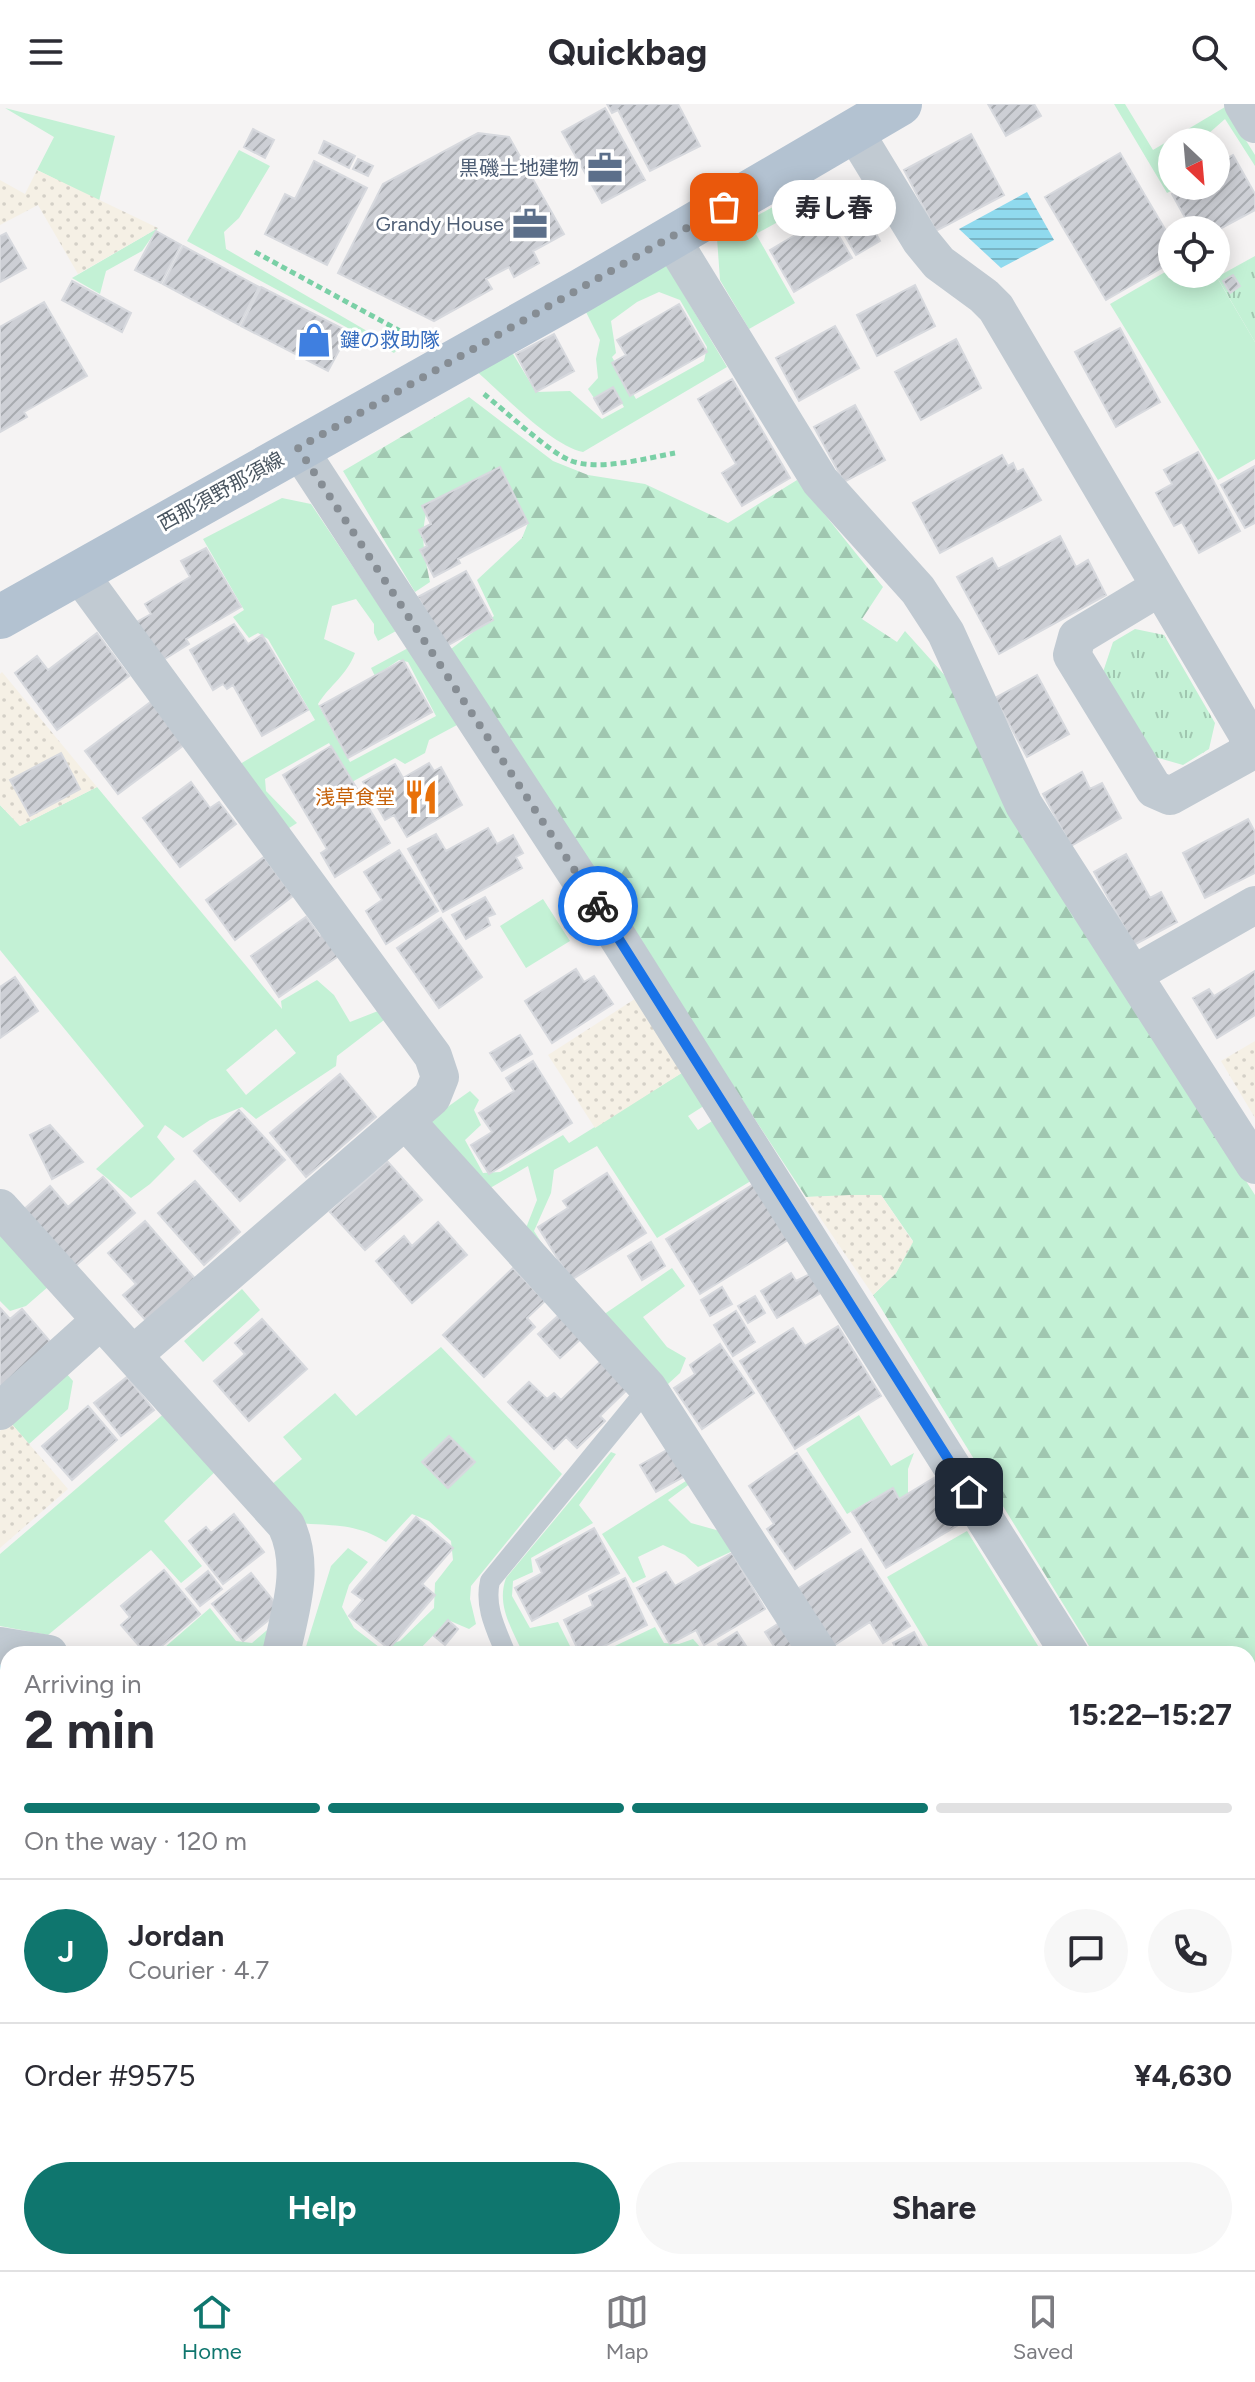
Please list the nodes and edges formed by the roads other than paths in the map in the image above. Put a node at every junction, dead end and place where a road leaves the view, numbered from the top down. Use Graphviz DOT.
graph roads {
  1 [pos="900,104"];
  2 [pos="1243,104"];
  3 [pos="1255,124"];
  4 [pos="854,131"];
  5 [pos="671,238"];
  6 [pos="298,448"];
  7 [pos="78,572"];
  8 [pos="1160,587"];
  9 [pos="0,617"];
  10 [pos="1255,905"];
  11 [pos="1134,974"];
  12 [pos="405,1120"];
  13 [pos="1255,1165"];
  14 [pos="0,1208"];
  15 [pos="101,1320"];
  16 [pos="133,1355"];
  17 [pos="648,1388"];
  18 [pos="0,1411"];
  19 [pos="283,1646"];
  20 [pos="503,1646"];
  21 [pos="814,1646"];
  22 [pos="1065,1646"];
  1 -- 4 [label="main road, 西那須野那須線"];
  2 -- 3 [label="street"];
  4 -- 5 [label="main road, 西那須野那須線"];
  4 -- 8 [label="street"];
  5 -- 6 [label="main road, 西那須野那須線"];
  5 -- 11 [label="street"];
  6 -- 7 [label="main road, 西那須野那須線"];
  6 -- 22 [label="street"];
  7 -- 9 [label="main road, 西那須野那須線"];
  7 -- 12 [label="street"];
  8 -- 8 [label="street"];
  10 -- 11 [label="street"];
  11 -- 13 [label="street"];
  12 -- 16 [label="street"];
  12 -- 17 [label="street"];
  14 -- 15 [label="street"];
  15 -- 16 [label="street"];
  15 -- 18 [label="street"];
  16 -- 19 [label="street"];
  17 -- 20 [label="lane"];
  17 -- 21 [label="street"];
}
